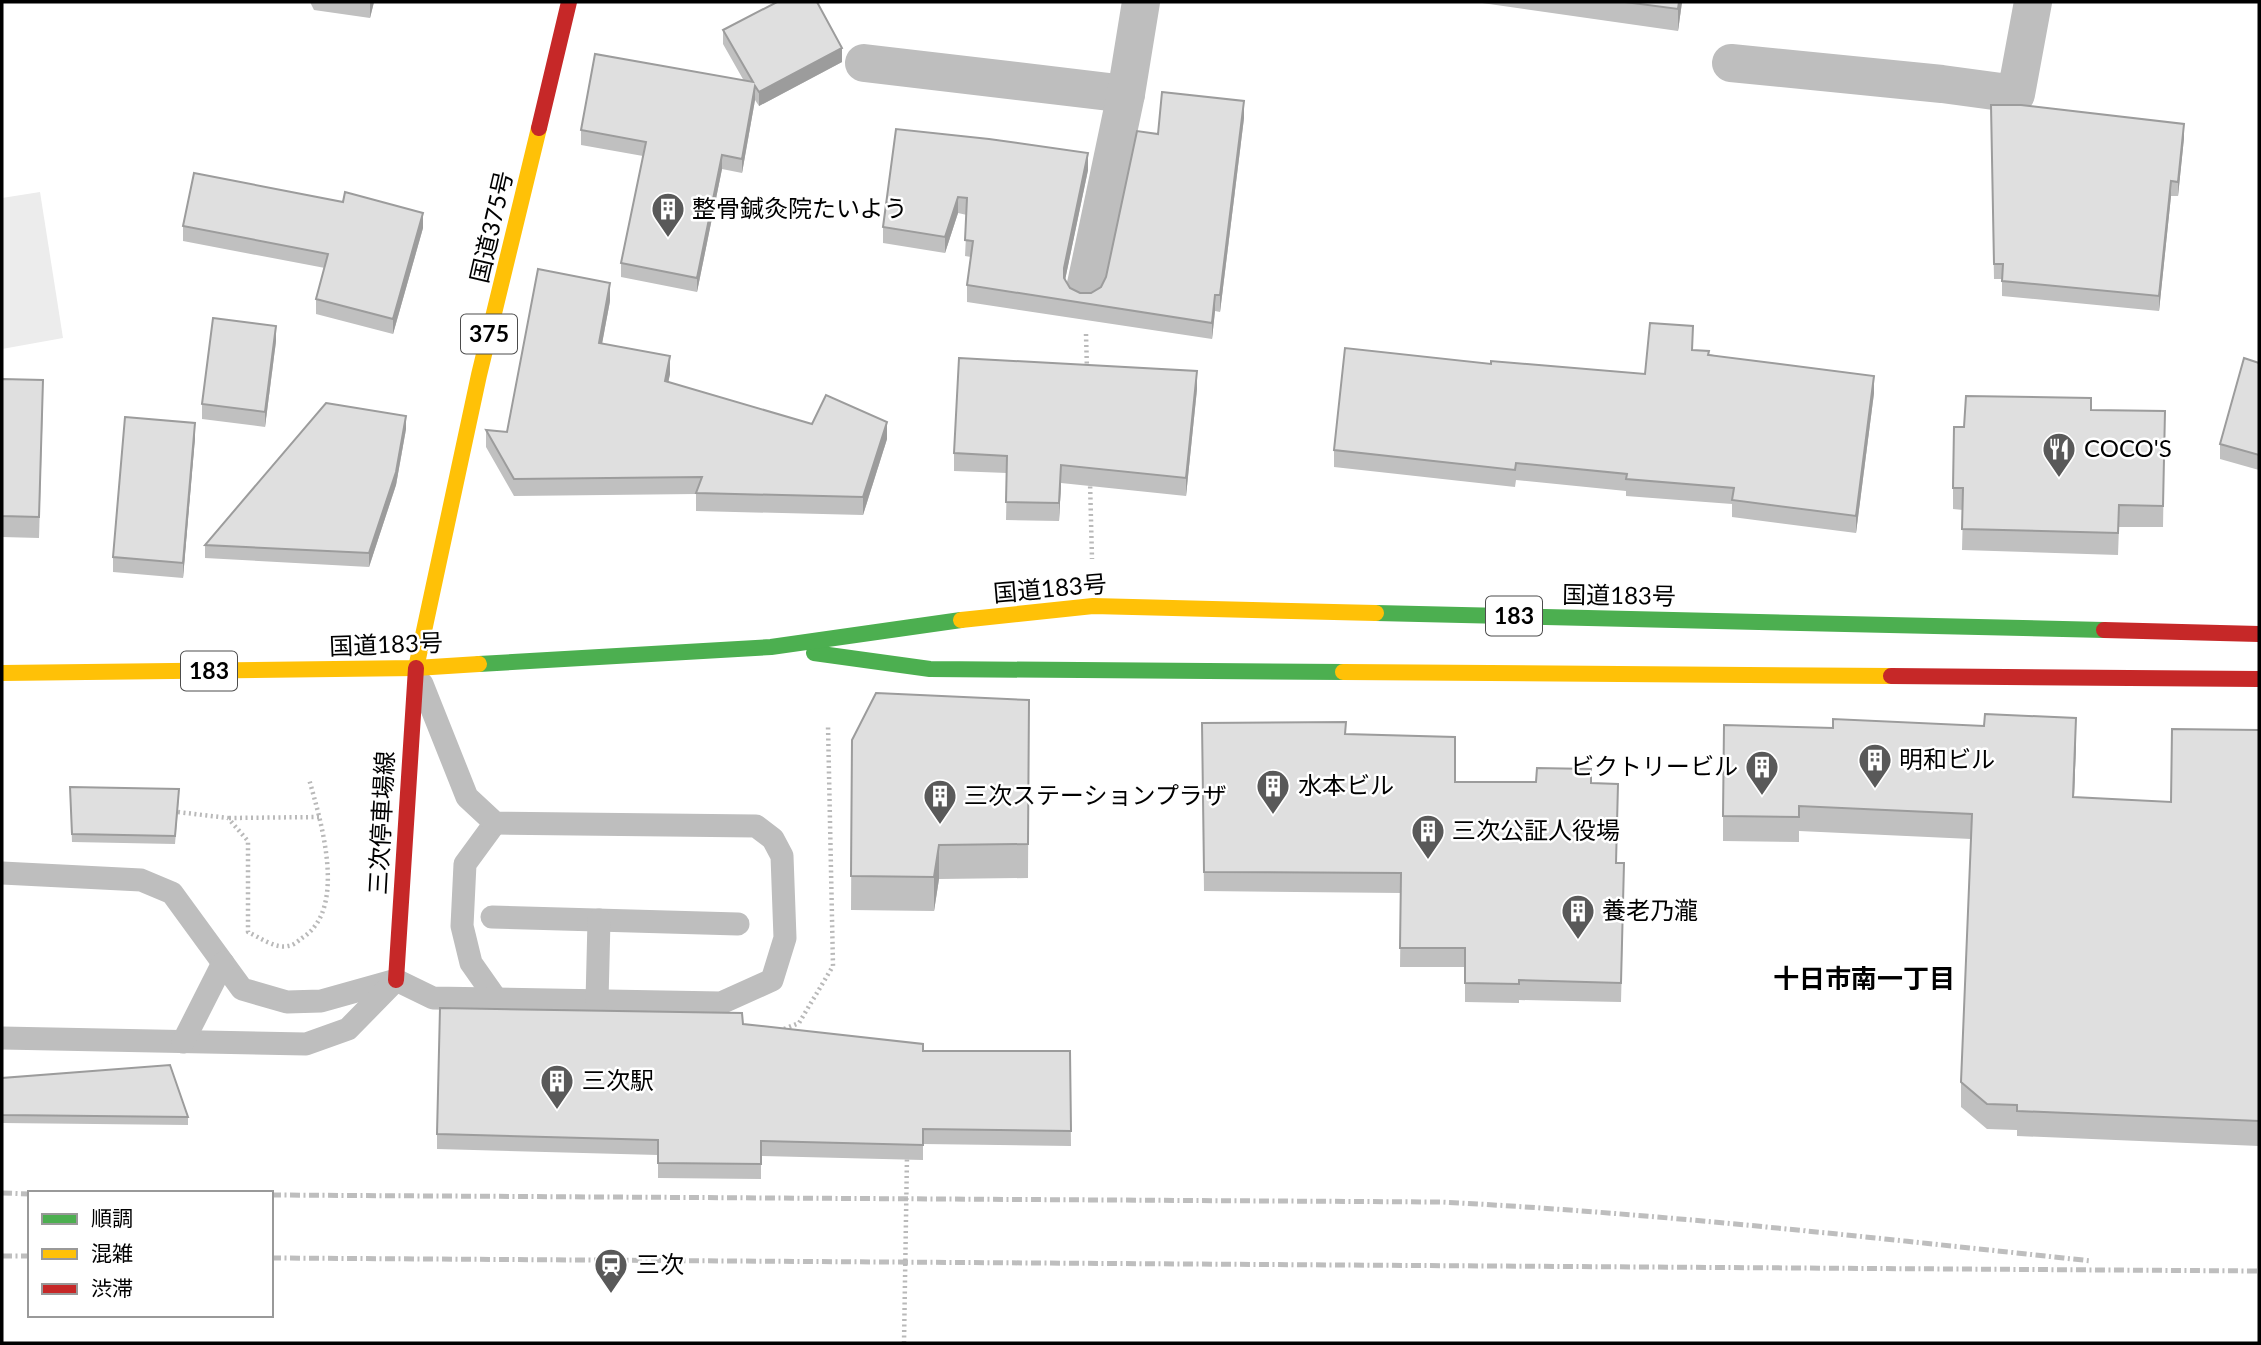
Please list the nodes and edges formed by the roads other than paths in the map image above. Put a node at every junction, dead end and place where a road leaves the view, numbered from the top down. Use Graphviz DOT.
graph roads {
  1 [pos="569,2"];
  2 [pos="1141,2"];
  3 [pos="2033,2"];
  4 [pos="1731,62"];
  5 [pos="864,64"];
  6 [pos="1126,94"];
  7 [pos="1085,289"];
  8 [pos="2259,634"];
  9 [pos="771,647"];
  10 [pos="416,668"];
  11 [pos="2,674"];
  12 [pos="2259,679"];
  13 [pos="495,823"];
  14 [pos="2,873"];
  15 [pos="492,918"];
  16 [pos="599,920"];
  17 [pos="738,924"];
  18 [pos="223,963"];
  19 [pos="396,980"];
  20 [pos="498,1000"];
  21 [pos="597,1001"];
  22 [pos="2,1038"];
  23 [pos="183,1042"];
  1 -- 10 [label="main road, 国道375号 / 375"];
  2 -- 6 [label="street"];
  3 -- 4 [label="street"];
  5 -- 6 [label="street"];
  6 -- 7 [label="street"];
  8 -- 9 [label="main road, 国道183号 / 183"];
  9 -- 10 [label="main road, 国道183号 / 183"];
  9 -- 12 [label="main road, 国道183号 / 183"];
  10 -- 11 [label="main road, 国道183号 / 183"];
  10 -- 13 [label="lane"];
  10 -- 19 [label="main road, 三次停車場線"];
  13 -- 20 [label="lane"];
  13 -- 21 [label="lane"];
  14 -- 18 [label="lane"];
  15 -- 16 [label="lane"];
  16 -- 17 [label="lane"];
  16 -- 21 [label="lane"];
  18 -- 19 [label="lane"];
  18 -- 23 [label="lane"];
  19 -- 20 [label="lane"];
  19 -- 23 [label="lane"];
  20 -- 21 [label="lane"];
  22 -- 23 [label="lane"];
}
